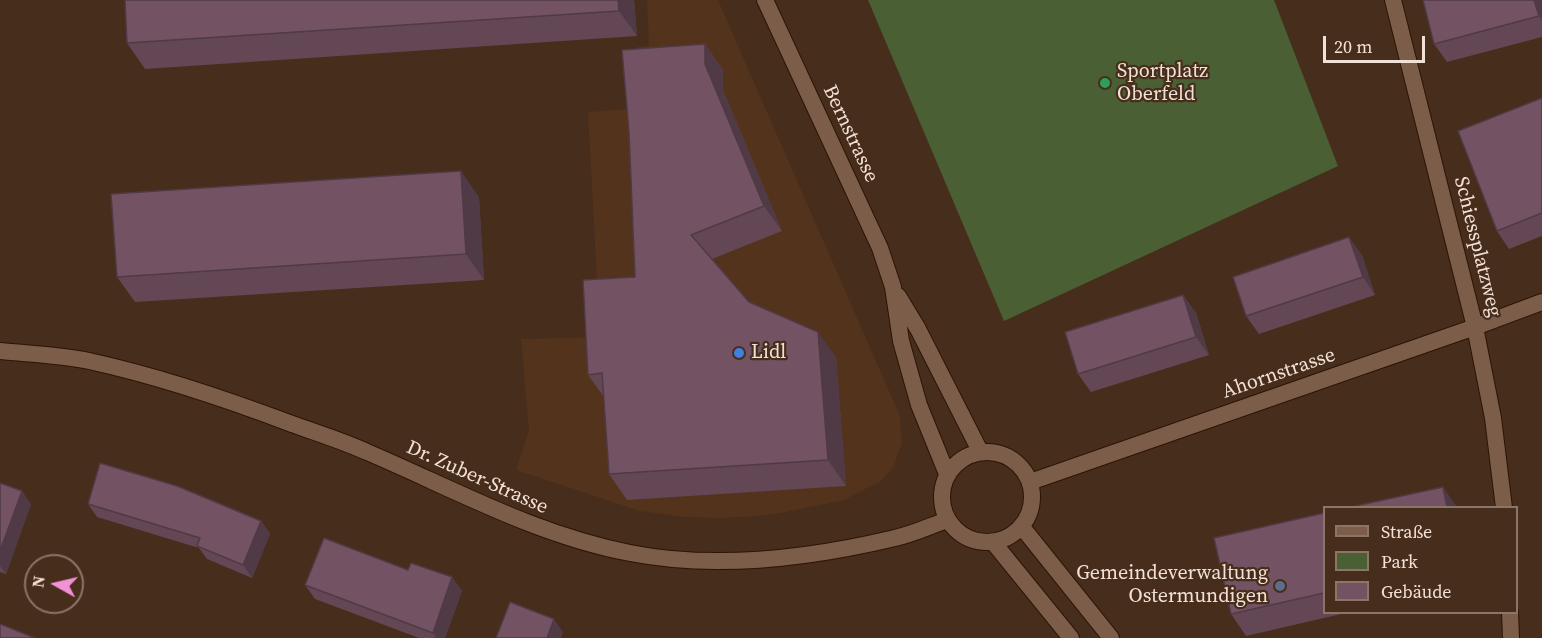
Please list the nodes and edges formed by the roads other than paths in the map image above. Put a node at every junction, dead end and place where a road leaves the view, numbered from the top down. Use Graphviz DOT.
graph roads {
  1 [pos="765,0"];
  2 [pos="1393,0"];
  3 [pos="893,287"];
  4 [pos="1542,302"];
  5 [pos="1475,327"];
  6 [pos="0,351"];
  7 [pos="980,451"];
  8 [pos="947,474"];
  9 [pos="1030,482"];
  10 [pos="1504,506"];
  11 [pos="947,520"];
  12 [pos="1022,527"];
  13 [pos="993,542"];
  14 [pos="1510,614"];
  15 [pos="1071,638"];
  16 [pos="1111,638"];
  17 [pos="1511,638"];
  1 -- 3 [label="street, Bernstrasse"];
  2 -- 5 [label="street, Schiessplatzweg"];
  3 -- 7 [label="street, Bernstrasse"];
  3 -- 8 [label="street, Bernstrasse"];
  4 -- 5 [label="street, Ahornstrasse"];
  5 -- 9 [label="street, Ahornstrasse"];
  5 -- 10 [label="street, Schiessplatzweg"];
  6 -- 11 [label="street, Dr. Zuber-Strasse"];
  7 -- 8 [label="street"];
  7 -- 9 [label="street"];
  8 -- 11 [label="street"];
  9 -- 12 [label="street"];
  11 -- 13 [label="street"];
  12 -- 13 [label="street"];
  12 -- 16 [label="street"];
  13 -- 15 [label="street"];
  14 -- 17 [label="street"];
}
